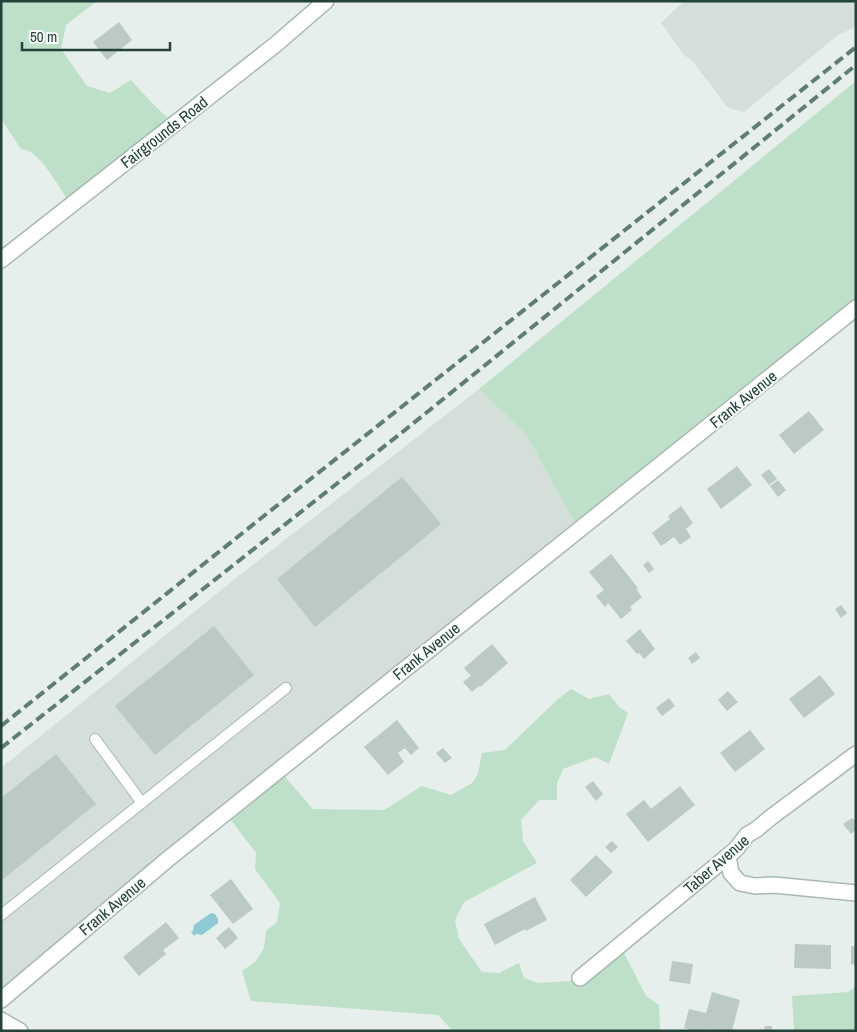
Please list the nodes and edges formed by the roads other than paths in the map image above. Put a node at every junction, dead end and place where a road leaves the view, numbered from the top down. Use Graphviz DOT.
graph roads {
  1 [pos="326,1"];
  2 [pos="1,260"];
  3 [pos="856,308"];
  4 [pos="286,688"];
  5 [pos="95,739"];
  6 [pos="856,754"];
  7 [pos="142,803"];
  8 [pos="728,856"];
  9 [pos="856,893"];
  10 [pos="1,915"];
  11 [pos="580,978"];
  12 [pos="1,1000"];
  13 [pos="1,1020"];
  14 [pos="20,1031"];
  1 -- 2 [label="street, Fairgrounds Road"];
  3 -- 12 [label="street, Frank Avenue"];
  4 -- 7 [label="lane"];
  5 -- 7 [label="lane"];
  6 -- 8 [label="street, Taber Avenue"];
  7 -- 10 [label="lane"];
  8 -- 9 [label="street"];
  8 -- 11 [label="street, Taber Avenue"];
  13 -- 14 [label="street"];
}
